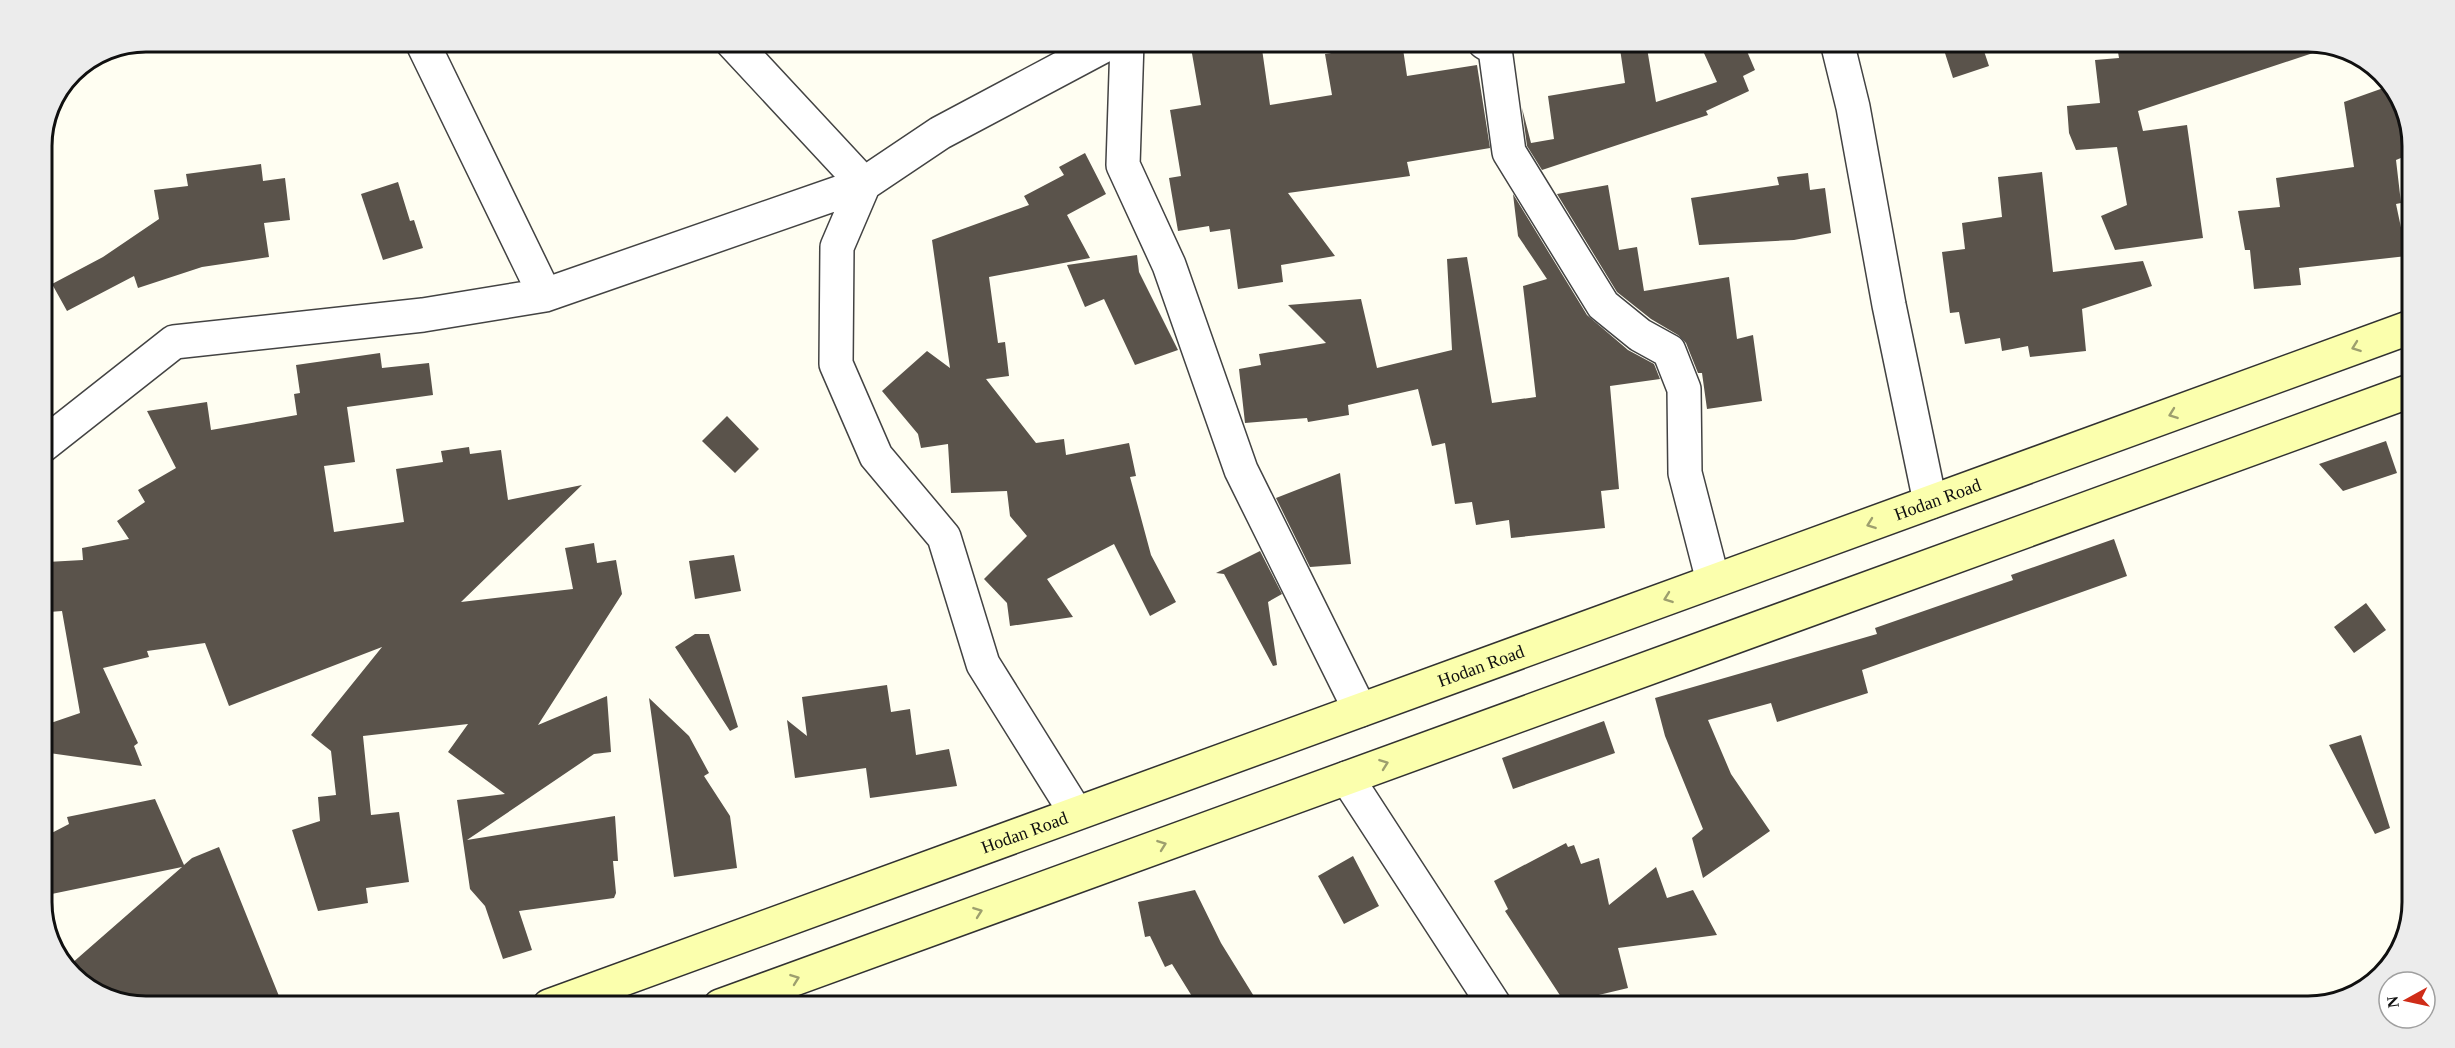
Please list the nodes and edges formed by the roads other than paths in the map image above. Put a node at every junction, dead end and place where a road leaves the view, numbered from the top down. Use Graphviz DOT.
graph roads {
  1 [pos="427,53"];
  2 [pos="742,53"];
  3 [pos="1090,53"];
  4 [pos="1127,53"];
  5 [pos="1496,53"];
  6 [pos="1840,53"];
  7 [pos="864,184"];
  8 [pos="545,295"];
  9 [pos="2402,330"];
  10 [pos="2402,394"];
  11 [pos="53,437"];
  12 [pos="1930,502"];
  13 [pos="1713,581"];
  14 [pos="1360,710"];
  15 [pos="1347,778"];
  16 [pos="1076,813"];
  17 [pos="576,996"];
  18 [pos="748,996"];
  19 [pos="1489,996"];
  1 -- 8 [label="street"];
  2 -- 7 [label="street"];
  3 -- 7 [label="street"];
  4 -- 14 [label="street"];
  5 -- 13 [label="street"];
  6 -- 12 [label="street"];
  7 -- 8 [label="street"];
  7 -- 16 [label="street"];
  8 -- 11 [label="street"];
  9 -- 12 [label="main road, Hodan Road, one-way"];
  15 -- 10 [label="main road, one-way"];
  12 -- 13 [label="main road, Hodan Road, one-way"];
  13 -- 14 [label="main road, Hodan Road, one-way"];
  14 -- 16 [label="main road, Hodan Road"];
  18 -- 15 [label="main road, one-way"];
  15 -- 19 [label="street"];
  16 -- 17 [label="main road, Hodan Road"];
}
